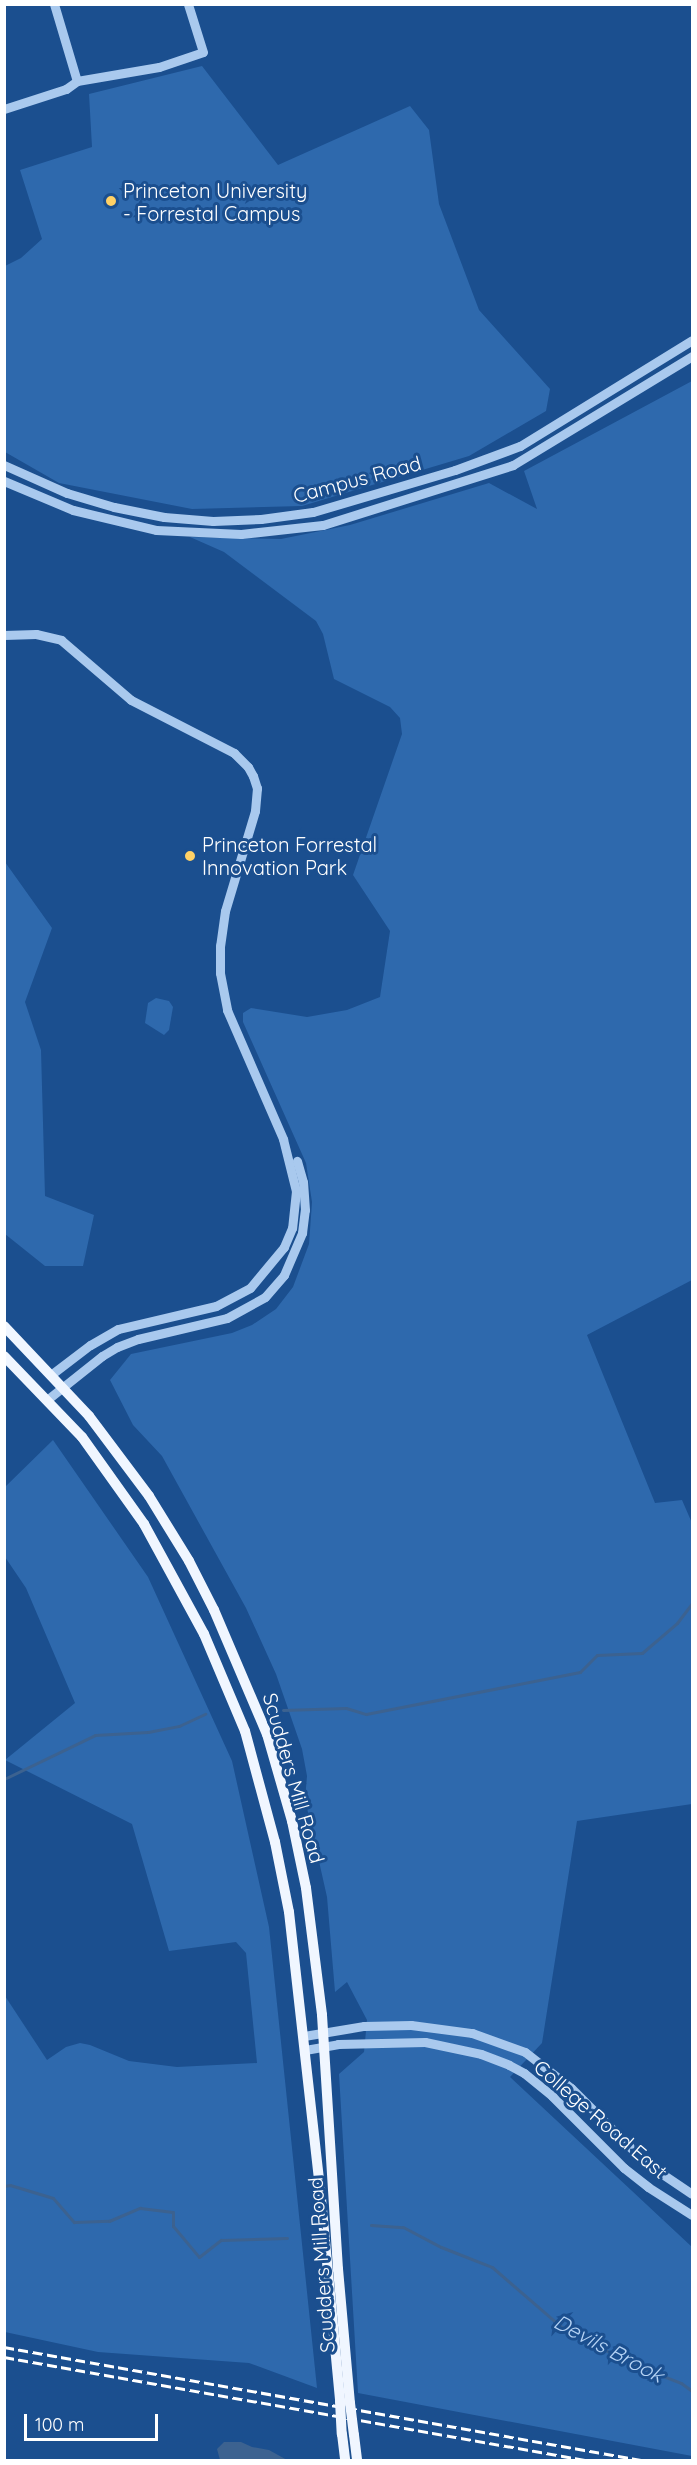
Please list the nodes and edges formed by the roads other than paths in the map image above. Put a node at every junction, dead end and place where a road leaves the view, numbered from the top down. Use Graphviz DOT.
graph roads {
  1 [pos="54,4"];
  2 [pos="188,4"];
  3 [pos="77,81"];
  4 [pos="4,109"];
  5 [pos="693,340"];
  6 [pos="693,356"];
  7 [pos="4,465"];
  8 [pos="4,481"];
  9 [pos="4,635"];
  10 [pos="283,1139"];
  11 [pos="4,1326"];
  12 [pos="4,1356"];
  13 [pos="52,1374"];
  14 [pos="64,1387"];
  15 [pos="48,1399"];
  16 [pos="323,2032"];
  17 [pos="304,2036"];
  18 [pos="325,2047"];
  19 [pos="305,2050"];
  20 [pos="693,2194"];
  21 [pos="693,2215"];
  22 [pos="345,2402"];
  23 [pos="348,2434"];
  24 [pos="345,2460"];
  25 [pos="357,2460"];
  1 -- 3 [label="street"];
  2 -- 3 [label="street"];
  3 -- 4 [label="street"];
  5 -- 7 [label="street, Campus Road"];
  6 -- 8 [label="street, Campus Road"];
  9 -- 10 [label="street"];
  10 -- 13 [label="street"];
  10 -- 14 [label="street"];
  11 -- 13 [label="main road, Scudders Mill Road"];
  12 -- 15 [label="main road, Scudders Mill Road"];
  13 -- 14 [label="main road, Scudders Mill Road"];
  14 -- 15 [label="street"];
  14 -- 16 [label="main road, Scudders Mill Road"];
  15 -- 17 [label="main road, Scudders Mill Road"];
  16 -- 17 [label="street, College Road East"];
  16 -- 18 [label="main road, Scudders Mill Road"];
  16 -- 20 [label="street, College Road East"];
  17 -- 19 [label="main road, Scudders Mill Road"];
  18 -- 19 [label="street, College Road East"];
  18 -- 21 [label="street, College Road East"];
  18 -- 22 [label="main road, Scudders Mill Road"];
  19 -- 22 [label="main road, Scudders Mill Road"];
  22 -- 23 [label="main road, Scudders Mill Road, bridge"];
  23 -- 24 [label="main road, Scudders Mill Road"];
  23 -- 25 [label="main road, Scudders Mill Road"];
}
